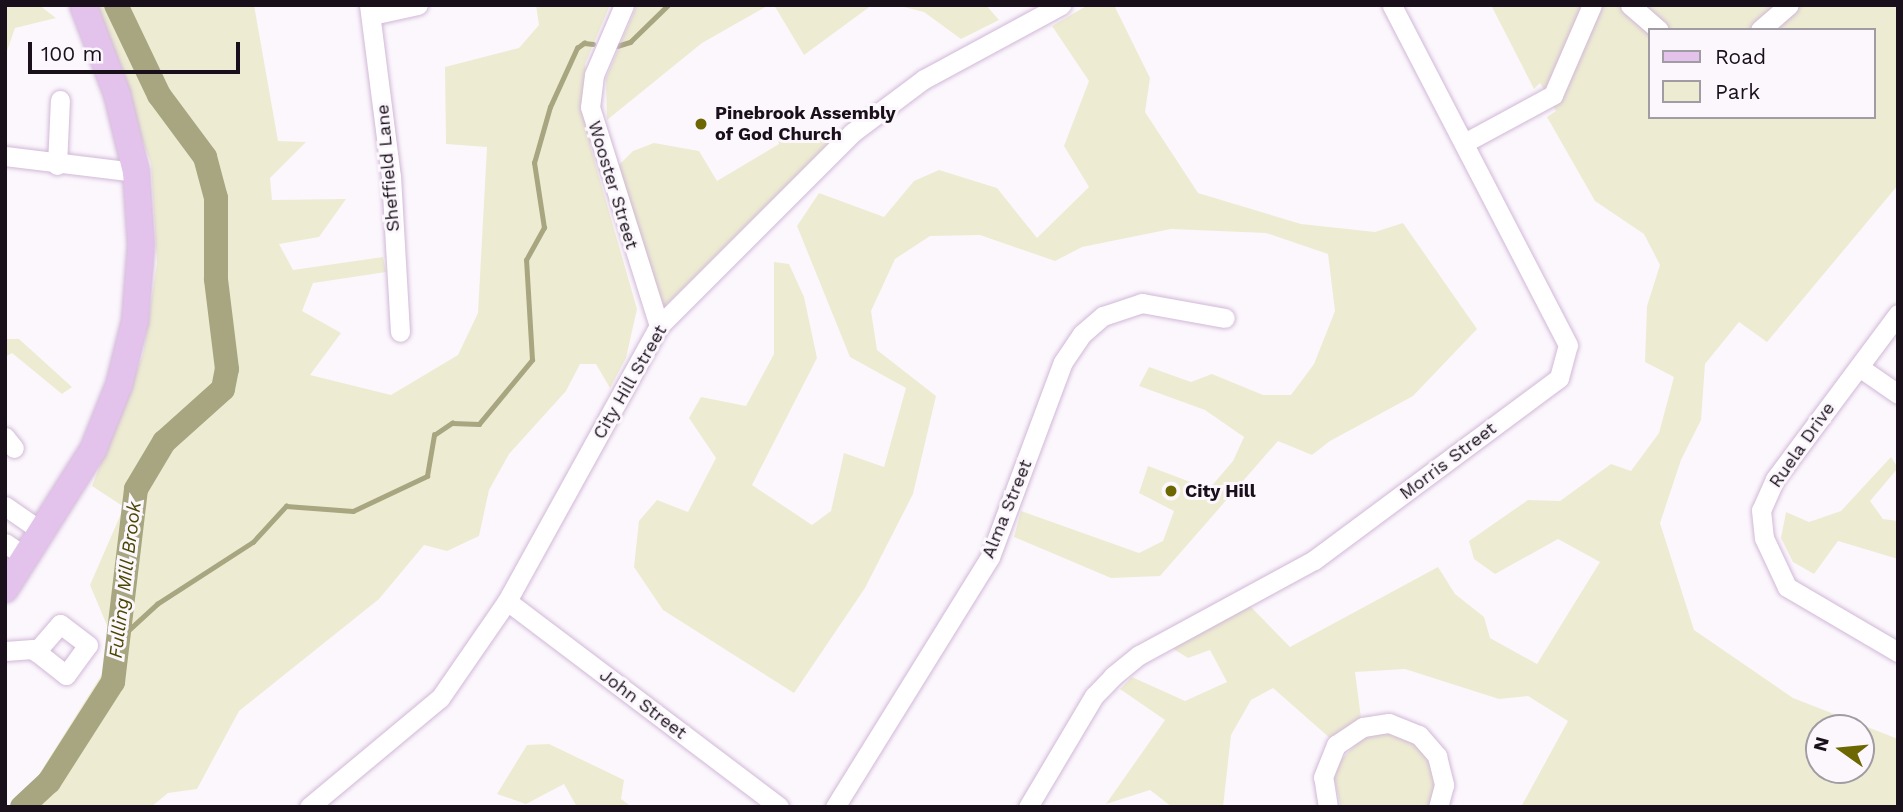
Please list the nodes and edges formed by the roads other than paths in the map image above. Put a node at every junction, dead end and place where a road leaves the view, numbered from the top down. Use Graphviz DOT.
graph roads {
  1 [pos="83,5"];
  2 [pos="418,5"];
  3 [pos="624,5"];
  4 [pos="1061,5"];
  5 [pos="1392,5"];
  6 [pos="1591,5"];
  7 [pos="1630,5"];
  8 [pos="1789,5"];
  9 [pos="370,10"];
  10 [pos="1657,28"];
  11 [pos="1762,28"];
  12 [pos="60,100"];
  13 [pos="1466,142"];
  14 [pos="5,156"];
  15 [pos="57,165"];
  16 [pos="136,172"];
  17 [pos="1898,314"];
  18 [pos="1225,318"];
  19 [pos="659,326"];
  20 [pos="400,332"];
  21 [pos="1859,367"];
  22 [pos="1898,394"];
  23 [pos="5,506"];
  24 [pos="44,533"];
  25 [pos="16,550"];
  26 [pos="5,589"];
  27 [pos="507,601"];
  28 [pos="5,651"];
  29 [pos="36,652"];
  30 [pos="1898,652"];
  31 [pos="1034,805"];
  32 [pos="309,807"];
  33 [pos="779,807"];
  34 [pos="835,807"];
  35 [pos="1328,807"];
  36 [pos="1438,807"];
  1 -- 16 [label="main road"];
  2 -- 9 [label="street"];
  3 -- 19 [label="street, Wooster Street"];
  4 -- 19 [label="street, City Hill Street"];
  5 -- 13 [label="street, Morris Street"];
  6 -- 13 [label="street"];
  7 -- 10 [label="street"];
  8 -- 11 [label="street"];
  9 -- 20 [label="street, Sheffield Lane"];
  12 -- 15 [label="street"];
  13 -- 31 [label="street, Morris Street"];
  14 -- 15 [label="street"];
  15 -- 16 [label="street"];
  16 -- 24 [label="main road"];
  17 -- 21 [label="street, Ruela Drive"];
  18 -- 34 [label="street, Alma Street"];
  19 -- 27 [label="street, City Hill Street"];
  21 -- 22 [label="street"];
  21 -- 30 [label="street, Ruela Drive"];
  23 -- 24 [label="street"];
  24 -- 25 [label="main road"];
  25 -- 26 [label="main road"];
  27 -- 32 [label="street, City Hill Street"];
  27 -- 33 [label="street, John Street"];
  28 -- 29 [label="street"];
  35 -- 36 [label="street"];
}
